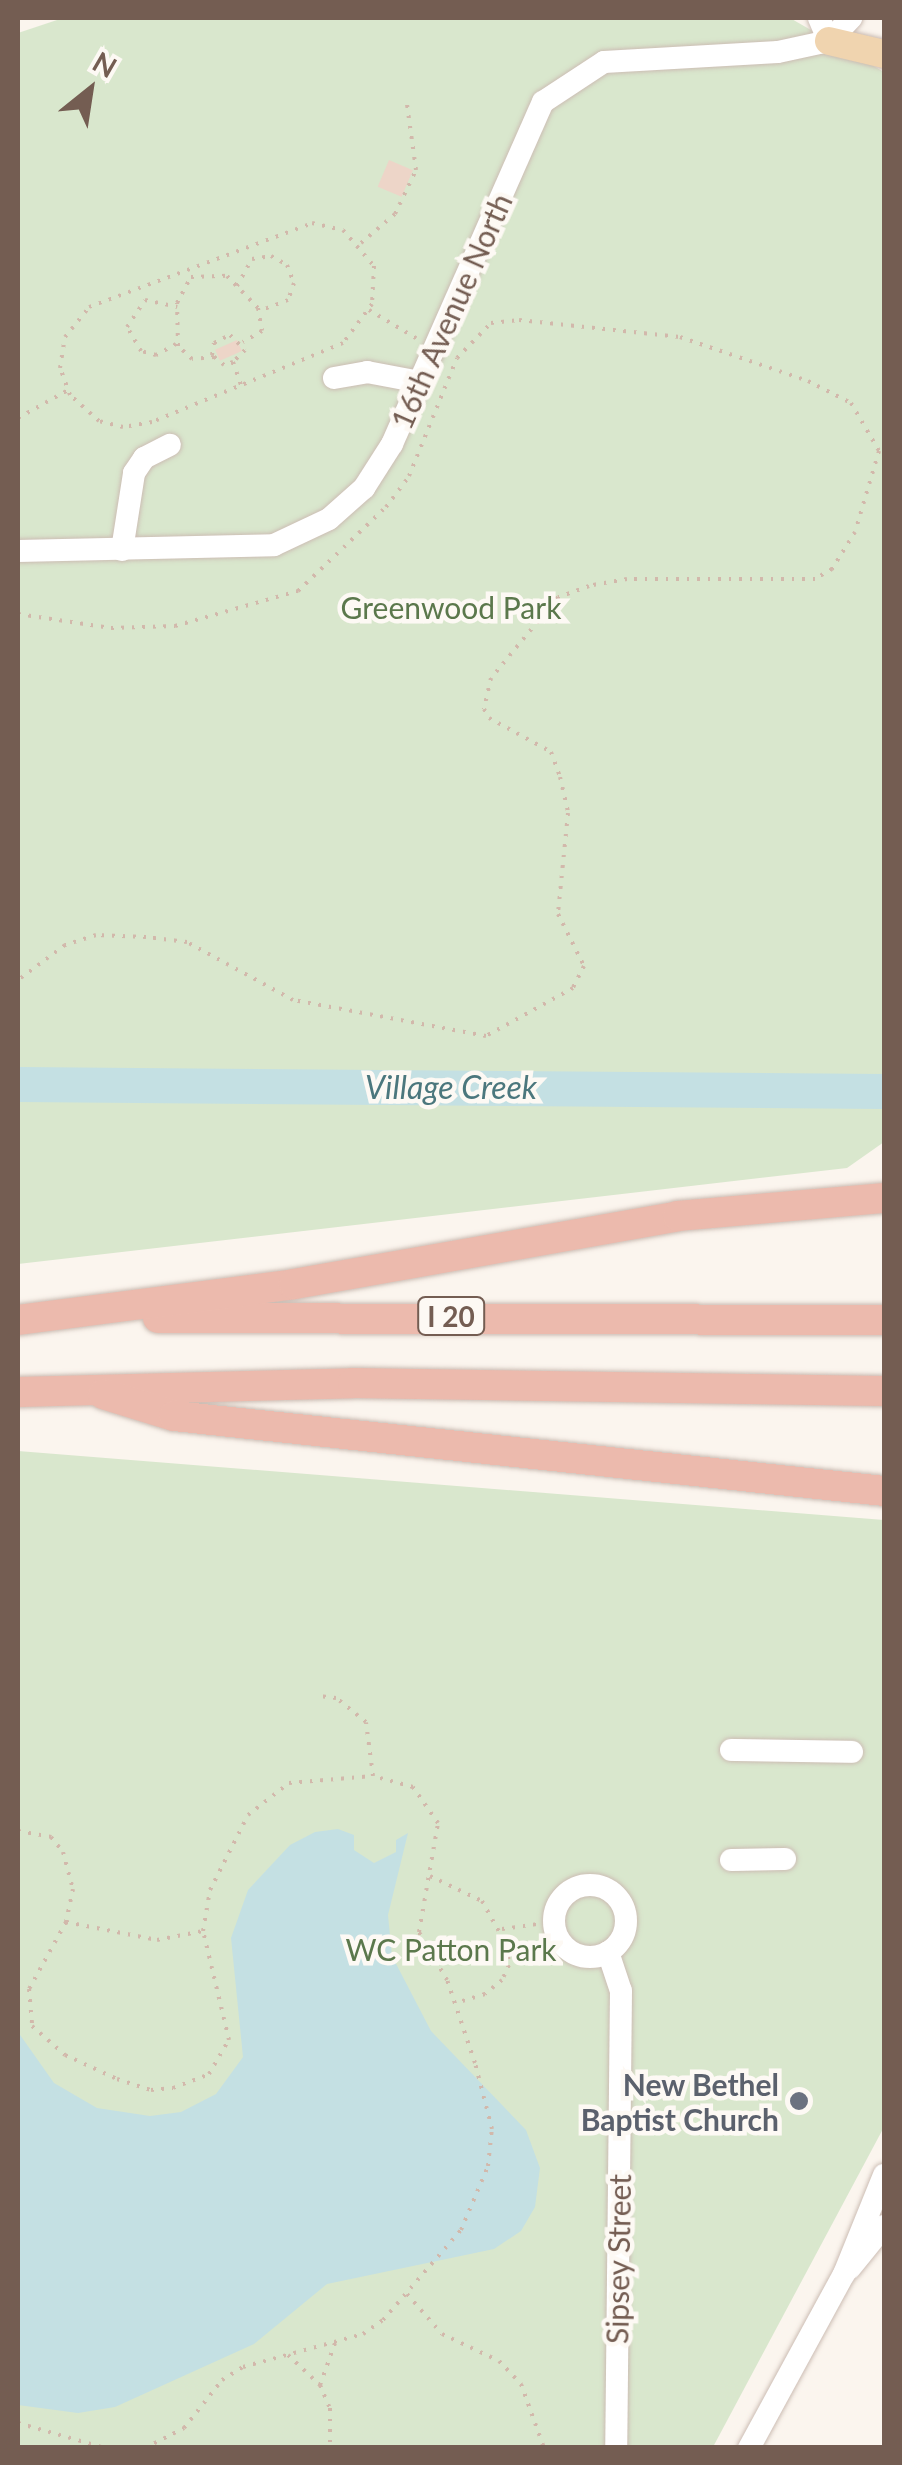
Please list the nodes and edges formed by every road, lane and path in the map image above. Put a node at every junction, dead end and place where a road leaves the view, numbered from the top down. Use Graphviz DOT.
graph roads {
  1 [pos="851,18"];
  2 [pos="824,29"];
  3 [pos="884,54"];
  4 [pos="407,104"];
  5 [pos="360,244"];
  6 [pos="193,265"];
  7 [pos="197,274"];
  8 [pos="237,286"];
  9 [pos="177,307"];
  10 [pos="369,310"];
  11 [pos="260,311"];
  12 [pos="178,342"];
  13 [pos="243,342"];
  14 [pos="436,348"];
  15 [pos="214,357"];
  16 [pos="233,362"];
  17 [pos="334,378"];
  18 [pos="420,382"];
  19 [pos="241,385"];
  20 [pos="68,390"];
  21 [pos="18,418"];
  22 [pos="170,445"];
  23 [pos="122,550"];
  24 [pos="18,551"];
  25 [pos="18,614"];
  26 [pos="18,980"];
  27 [pos="884,1173"];
  28 [pos="836,1198"];
  29 [pos="884,1198"];
  30 [pos="18,1320"];
  31 [pos="884,1320"];
  32 [pos="77,1386"];
  33 [pos="884,1391"];
  34 [pos="18,1392"];
  35 [pos="884,1491"];
  36 [pos="318,1696"];
  37 [pos="732,1750"];
  38 [pos="852,1752"];
  39 [pos="373,1776"];
  40 [pos="18,1831"];
  41 [pos="731,1860"];
  42 [pos="785,1860"];
  43 [pos="430,1876"];
  44 [pos="66,1922"];
  45 [pos="537,1924"];
  46 [pos="502,1929"];
  47 [pos="203,1931"];
  48 [pos="608,1952"];
  49 [pos="455,2003"];
  50 [pos="884,2175"];
  51 [pos="884,2226"];
  52 [pos="844,2274"];
  53 [pos="408,2294"];
  54 [pos="336,2342"];
  55 [pos="288,2355"];
  56 [pos="320,2385"];
  57 [pos="18,2423"];
  58 [pos="105,2448"];
  59 [pos="146,2448"];
  60 [pos="330,2448"];
  61 [pos="544,2448"];
  62 [pos="616,2448"];
  63 [pos="749,2448"];
  1 -- 2 [label="street"];
  2 -- 3 [label="main road"];
  2 -- 14 [label="street, 16th Avenue North"];
  4 -- 5 [label="path"];
  5 -- 6 [label="path"];
  5 -- 10 [label="path"];
  6 -- 7 [label="path"];
  6 -- 20 [label="path"];
  7 -- 8 [label="path"];
  7 -- 9 [label="path"];
  8 -- 11 [label="path"];
  8 -- 11 [label="path"];
  9 -- 12 [label="path"];
  9 -- 12 [label="path"];
  10 -- 14 [label="path"];
  10 -- 19 [label="path"];
  11 -- 13 [label="path"];
  12 -- 15 [label="path"];
  13 -- 15 [label="path"];
  13 -- 16 [label="path"];
  14 -- 18 [label="street, 16th Avenue North"];
  15 -- 16 [label="path"];
  16 -- 19 [label="path"];
  17 -- 18 [label="street"];
  18 -- 23 [label="street, 16th Avenue North"];
  19 -- 20 [label="path"];
  20 -- 21 [label="path"];
  22 -- 23 [label="street"];
  23 -- 24 [label="street, 16th Avenue North"];
  25 -- 26 [label="path"];
  27 -- 28 [label="highway"];
  28 -- 29 [label="highway"];
  28 -- 30 [label="highway"];
  30 -- 31 [label="highway, I 20"];
  32 -- 33 [label="highway, I 20"];
  32 -- 34 [label="highway, I 20"];
  32 -- 35 [label="highway"];
  36 -- 39 [label="path"];
  37 -- 38 [label="street"];
  39 -- 43 [label="path"];
  39 -- 47 [label="path"];
  40 -- 44 [label="path"];
  41 -- 42 [label="street"];
  43 -- 46 [label="path"];
  43 -- 49 [label="path"];
  44 -- 47 [label="path"];
  44 -- 47 [label="path"];
  45 -- 46 [label="path"];
  46 -- 49 [label="path"];
  48 -- 62 [label="street, Sipsey Street"];
  49 -- 53 [label="path"];
  50 -- 52 [label="street"];
  51 -- 52 [label="street"];
  52 -- 63 [label="street"];
  53 -- 54 [label="path"];
  53 -- 61 [label="path"];
  54 -- 55 [label="path"];
  54 -- 56 [label="path"];
  55 -- 56 [label="path"];
  55 -- 59 [label="path"];
  56 -- 60 [label="path"];
  57 -- 58 [label="path"];
}
